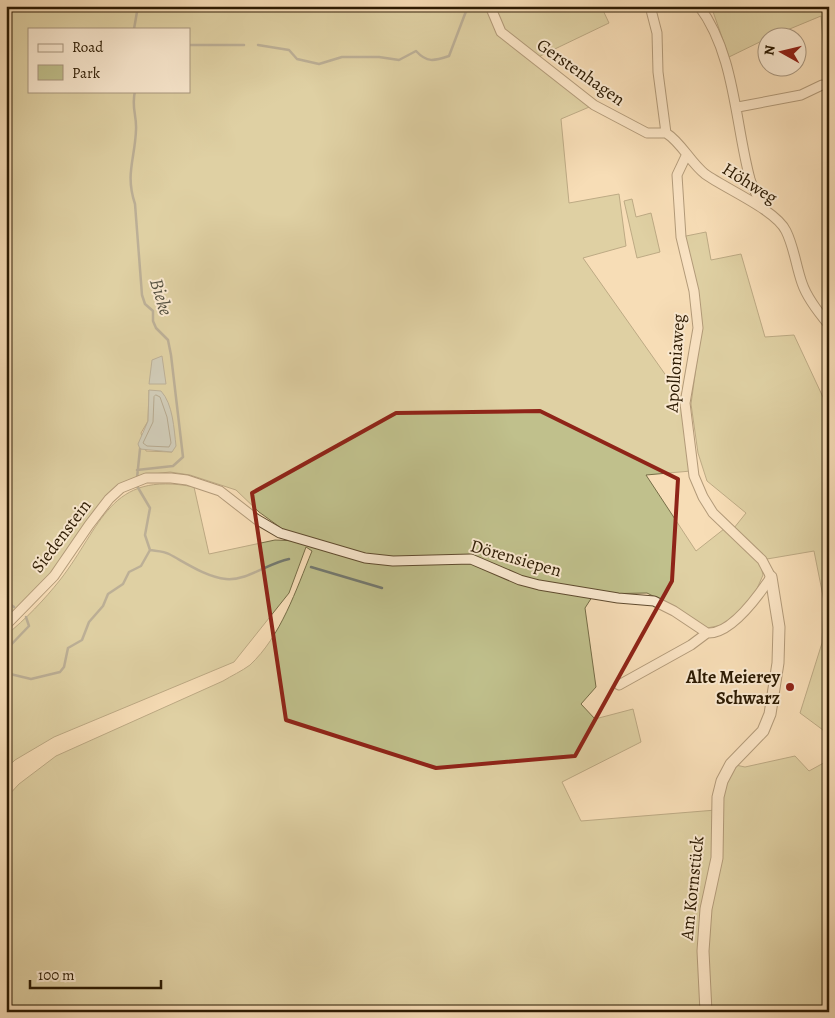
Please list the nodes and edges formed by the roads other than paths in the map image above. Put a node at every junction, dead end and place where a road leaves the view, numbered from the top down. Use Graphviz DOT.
graph roads {
  1 [pos="490,6"];
  2 [pos="650,6"];
  3 [pos="699,6"];
  4 [pos="822,85"];
  5 [pos="738,107"];
  6 [pos="666,133"];
  7 [pos="686,156"];
  8 [pos="763,208"];
  9 [pos="829,325"];
  10 [pos="121,488"];
  11 [pos="771,577"];
  12 [pos="6,625"];
  13 [pos="707,633"];
  14 [pos="618,685"];
  15 [pos="706,1012"];
  1 -- 6 [label="street, Gerstenhagen"];
  2 -- 6 [label="street"];
  3 -- 5 [label="street"];
  4 -- 5 [label="street"];
  5 -- 8 [label="street"];
  6 -- 7 [label="street, Höhweg"];
  7 -- 8 [label="street, Höhweg"];
  7 -- 11 [label="street, Apolloniaweg"];
  8 -- 9 [label="street, Höhweg"];
  10 -- 12 [label="street, Siedenstein"];
  10 -- 13 [label="street, Dörensiepen"];
  11 -- 13 [label="street"];
  11 -- 15 [label="street, Am Kornstück"];
  13 -- 14 [label="street"];
}
